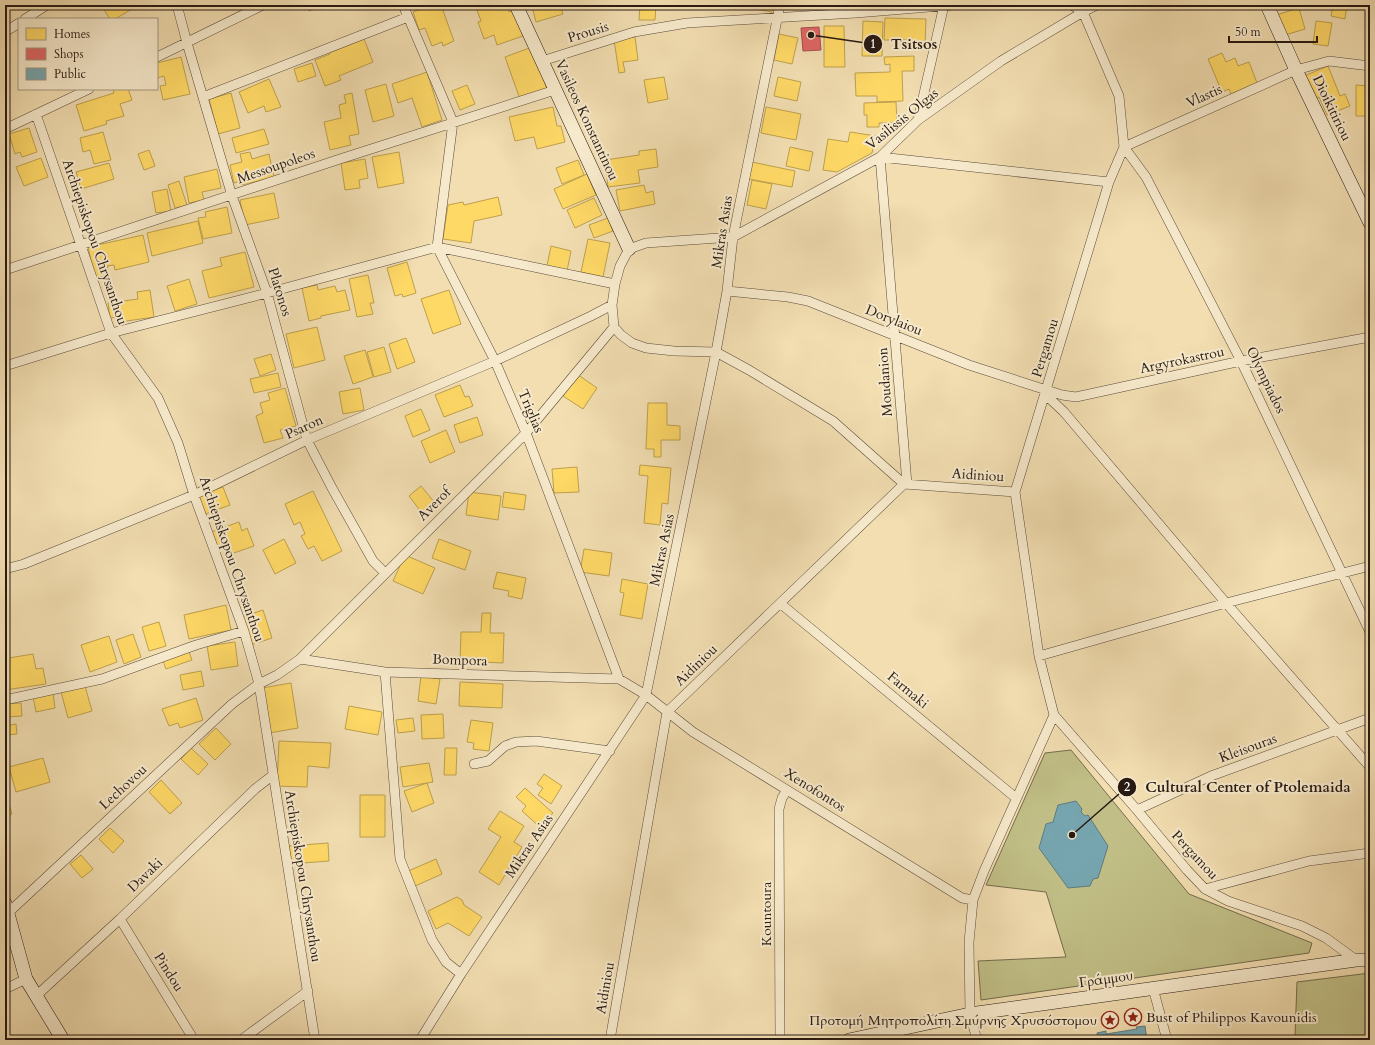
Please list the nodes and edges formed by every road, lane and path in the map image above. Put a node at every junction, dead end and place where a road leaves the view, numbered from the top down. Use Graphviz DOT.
graph roads {
  1 [pos="47,5"];
  2 [pos="177,5"];
  3 [pos="263,5"];
  4 [pos="403,5"];
  5 [pos="516,5"];
  6 [pos="780,5"];
  7 [pos="947,5"];
  8 [pos="1072,5"];
  9 [pos="1097,5"];
  10 [pos="1267,5"];
  11 [pos="854,9"];
  12 [pos="1083,12"];
  13 [pos="408,17"];
  14 [pos="27,18"];
  15 [pos="776,19"];
  16 [pos="18,24"];
  17 [pos="5,32"];
  18 [pos="187,43"];
  19 [pos="158,57"];
  20 [pos="542,60"];
  21 [pos="1370,66"];
  22 [pos="1296,70"];
  23 [pos="87,90"];
  24 [pos="555,90"];
  25 [pos="203,97"];
  26 [pos="36,114"];
  27 [pos="918,120"];
  28 [pos="453,122"];
  29 [pos="5,129"];
  30 [pos="1124,148"];
  31 [pos="880,157"];
  32 [pos="1109,182"];
  33 [pos="232,196"];
  34 [pos="1370,223"];
  35 [pos="733,237"];
  36 [pos="81,244"];
  37 [pos="437,247"];
  38 [pos="629,249"];
  39 [pos="5,270"];
  40 [pos="615,284"];
  41 [pos="727,291"];
  42 [pos="267,293"];
  43 [pos="612,305"];
  44 [pos="614,327"];
  45 [pos="111,333"];
  46 [pos="896,336"];
  47 [pos="1370,337"];
  48 [pos="716,352"];
  49 [pos="495,361"];
  50 [pos="1241,361"];
  51 [pos="5,366"];
  52 [pos="1046,392"];
  53 [pos="526,433"];
  54 [pos="307,440"];
  55 [pos="906,484"];
  56 [pos="1015,492"];
  57 [pos="194,495"];
  58 [pos="1370,566"];
  59 [pos="5,569"];
  60 [pos="385,573"];
  61 [pos="1342,573"];
  62 [pos="1226,603"];
  63 [pos="781,604"];
  64 [pos="244,631"];
  65 [pos="1370,632"];
  66 [pos="1039,656"];
  67 [pos="300,659"];
  68 [pos="385,672"];
  69 [pos="619,679"];
  70 [pos="259,684"];
  71 [pos="646,695"];
  72 [pos="5,700"];
  73 [pos="667,712"];
  74 [pos="1054,715"];
  75 [pos="1370,718"];
  76 [pos="1338,730"];
  77 [pos="610,751"];
  78 [pos="474,764"];
  79 [pos="1370,767"];
  80 [pos="273,775"];
  81 [pos="787,790"];
  82 [pos="1016,798"];
  83 [pos="1137,810"];
  84 [pos="1370,853"];
  85 [pos="1205,889"];
  86 [pos="973,900"];
  87 [pos="7,908"];
  88 [pos="120,919"];
  89 [pos="1356,960"];
  90 [pos="1370,960"];
  91 [pos="461,974"];
  92 [pos="26,979"];
  93 [pos="1153,988"];
  94 [pos="5,989"];
  95 [pos="308,991"];
  96 [pos="36,996"];
  97 [pos="970,1014"];
  98 [pos="63,1040"];
  99 [pos="194,1040"];
  100 [pos="241,1040"];
  101 [pos="315,1040"];
  102 [pos="420,1040"];
  103 [pos="610,1040"];
  104 [pos="780,1040"];
  105 [pos="849,1040"];
  106 [pos="977,1040"];
  107 [pos="1167,1040"];
  1 -- 14 [label="street"];
  2 -- 18 [label="street, Platonos"];
  3 -- 18 [label="street"];
  4 -- 13 [label="street"];
  5 -- 20 [label="street, Vasileos Konstantinou"];
  6 -- 15 [label="street, Mikras Asias"];
  7 -- 11 [label="street, Prousis"];
  7 -- 27 [label="street"];
  8 -- 12 [label="street"];
  9 -- 12 [label="street"];
  10 -- 22 [label="street, Dioikitiriou"];
  11 -- 15 [label="street, Prousis"];
  12 -- 27 [label="street, Vasilissis Olgas"];
  12 -- 30 [label="street, Pergamou"];
  13 -- 25 [label="street"];
  13 -- 28 [label="street"];
  15 -- 20 [label="street, Prousis"];
  15 -- 35 [label="street, Mikras Asias"];
  16 -- 17 [label="street"];
  18 -- 19 [label="street"];
  18 -- 25 [label="street, Platonos"];
  20 -- 24 [label="street, Vasileos Konstantinou"];
  21 -- 22 [label="street, Vlastis"];
  22 -- 30 [label="street, Vlastis"];
  22 -- 34 [label="street, Dioikitiriou"];
  23 -- 26 [label="street"];
  24 -- 28 [label="street, Messoupoleos"];
  24 -- 38 [label="street, Vasileos Konstantinou"];
  25 -- 33 [label="street, Platonos"];
  26 -- 29 [label="street"];
  26 -- 36 [label="street, Archiepiskopou Chrysanthou"];
  27 -- 31 [label="street, Vasilissis Olgas"];
  28 -- 33 [label="street, Messoupoleos"];
  28 -- 37 [label="street"];
  30 -- 32 [label="street, Pergamou"];
  30 -- 50 [label="street, Olympiados"];
  31 -- 32 [label="street"];
  31 -- 35 [label="street, Vasilissis Olgas"];
  31 -- 46 [label="street, Moudanion"];
  32 -- 52 [label="street, Pergamou"];
  33 -- 36 [label="street, Messoupoleos"];
  33 -- 42 [label="street, Platonos"];
  35 -- 38 [label="street"];
  35 -- 41 [label="street, Mikras Asias"];
  36 -- 39 [label="street, Messoupoleos"];
  36 -- 45 [label="street, Archiepiskopou Chrysanthou"];
  37 -- 40 [label="street"];
  37 -- 42 [label="street"];
  37 -- 49 [label="street, Triglias"];
  38 -- 40 [label="street"];
  40 -- 43 [label="street"];
  41 -- 46 [label="street, Dorylaiou"];
  41 -- 48 [label="street, Mikras Asias"];
  42 -- 45 [label="street"];
  42 -- 54 [label="street, Platonos"];
  43 -- 44 [label="street"];
  43 -- 49 [label="street, Psaron"];
  44 -- 48 [label="street"];
  44 -- 53 [label="street, Averof"];
  45 -- 51 [label="street"];
  45 -- 57 [label="street, Archiepiskopou Chrysanthou"];
  46 -- 52 [label="street, Dorylaiou"];
  46 -- 55 [label="street, Moudanion"];
  47 -- 50 [label="street, Argyrokastrou"];
  48 -- 55 [label="street"];
  48 -- 71 [label="street, Mikras Asias"];
  49 -- 53 [label="street, Triglias"];
  49 -- 54 [label="street, Psaron"];
  50 -- 52 [label="street, Argyrokastrou"];
  50 -- 61 [label="street, Olympiados"];
  52 -- 56 [label="street, Pergamou"];
  52 -- 62 [label="street"];
  53 -- 60 [label="street, Averof"];
  53 -- 69 [label="street, Triglias"];
  54 -- 57 [label="street, Psaron"];
  54 -- 60 [label="street, Platonos"];
  55 -- 56 [label="street, Aidiniou"];
  55 -- 63 [label="street, Aidiniou"];
  56 -- 66 [label="street, Pergamou"];
  57 -- 59 [label="street, Psaron"];
  57 -- 64 [label="street, Archiepiskopou Chrysanthou"];
  58 -- 61 [label="street"];
  60 -- 67 [label="street, Averof"];
  61 -- 62 [label="street"];
  61 -- 65 [label="street, Olympiados"];
  62 -- 66 [label="street"];
  62 -- 76 [label="street"];
  63 -- 73 [label="street, Aidiniou"];
  63 -- 82 [label="street, Farmaki"];
  64 -- 70 [label="street, Archiepiskopou Chrysanthou"];
  64 -- 72 [label="street"];
  66 -- 74 [label="street, Pergamou"];
  67 -- 68 [label="street, Bompora"];
  67 -- 70 [label="street, Averof"];
  68 -- 69 [label="street, Bompora"];
  68 -- 91 [label="street"];
  69 -- 71 [label="street"];
  70 -- 80 [label="street, Archiepiskopou Chrysanthou"];
  70 -- 87 [label="street, Lechovou"];
  71 -- 73 [label="street, Xenofontos"];
  71 -- 77 [label="street, Mikras Asias"];
  73 -- 81 [label="street, Xenofontos"];
  73 -- 103 [label="street, Aidiniou"];
  74 -- 82 [label="street"];
  74 -- 83 [label="street, Pergamou"];
  75 -- 76 [label="street, Kleisouras"];
  76 -- 79 [label="street"];
  76 -- 83 [label="street, Kleisouras"];
  77 -- 78 [label="street"];
  77 -- 91 [label="street, Mikras Asias"];
  80 -- 88 [label="street, Davaki"];
  80 -- 95 [label="street, Archiepiskopou Chrysanthou"];
  81 -- 86 [label="street, Xenofontos"];
  81 -- 104 [label="street, Kountoura"];
  82 -- 86 [label="street"];
  83 -- 85 [label="street, Pergamou"];
  84 -- 85 [label="street"];
  85 -- 89 [label="street, Pergamou"];
  86 -- 97 [label="street"];
  87 -- 92 [label="street"];
  88 -- 96 [label="street, Davaki"];
  88 -- 99 [label="street, Pindou"];
  89 -- 90 [label="street, Γράμμου"];
  89 -- 93 [label="street, Γράμμου"];
  91 -- 102 [label="street, Mikras Asias"];
  92 -- 94 [label="street"];
  92 -- 96 [label="street"];
  93 -- 97 [label="street, Γράμμου"];
  93 -- 107 [label="street"];
  95 -- 100 [label="street"];
  95 -- 101 [label="street, Archiepiskopou Chrysanthou"];
  96 -- 98 [label="street"];
  97 -- 105 [label="street, Γράμμου"];
  97 -- 106 [label="street"];
}
